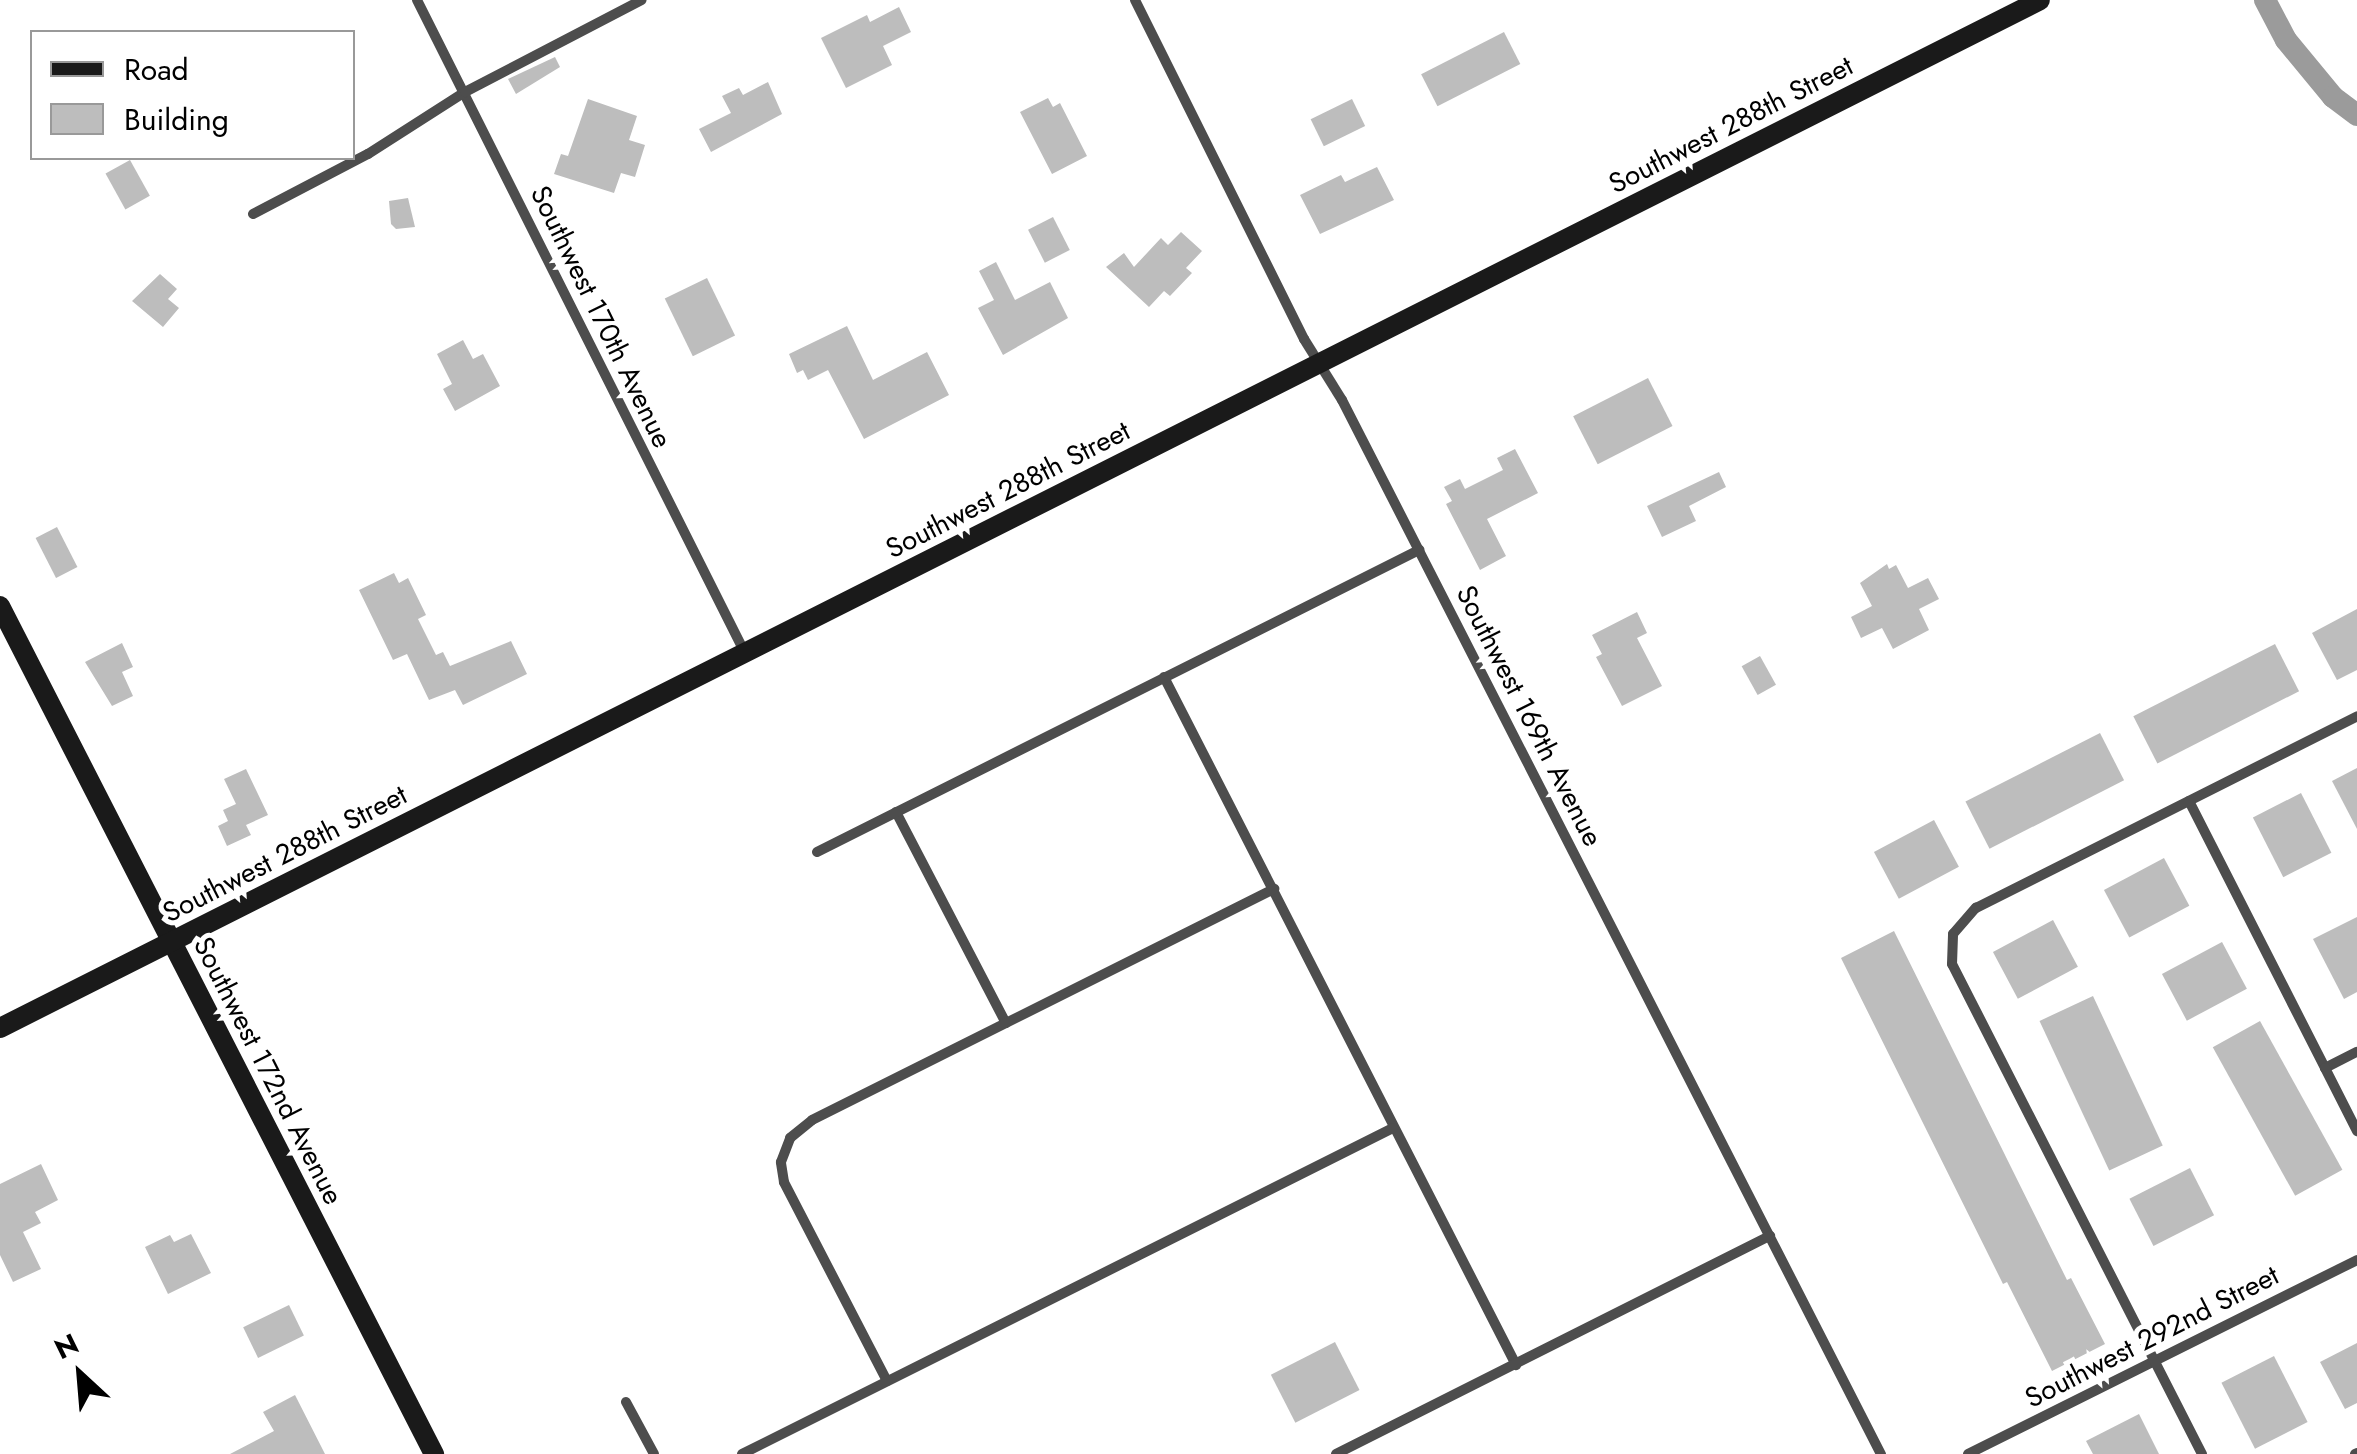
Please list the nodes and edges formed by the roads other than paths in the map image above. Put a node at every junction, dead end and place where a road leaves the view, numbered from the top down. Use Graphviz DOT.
graph roads {
  1 [pos="418,0"];
  2 [pos="642,0"];
  3 [pos="1136,0"];
  4 [pos="2040,0"];
  5 [pos="465,92"];
  6 [pos="253,214"];
  7 [pos="1319,364"];
  8 [pos="1419,550"];
  9 [pos="0,606"];
  10 [pos="745,653"];
  11 [pos="1164,677"];
  12 [pos="2357,716"];
  13 [pos="2189,802"];
  14 [pos="896,812"];
  15 [pos="818,852"];
  16 [pos="1274,890"];
  17 [pos="171,942"];
  18 [pos="1006,1023"];
  19 [pos="0,1028"];
  20 [pos="2357,1052"];
  21 [pos="2325,1068"];
  22 [pos="1393,1128"];
  23 [pos="2357,1131"];
  24 [pos="1770,1236"];
  25 [pos="2357,1260"];
  26 [pos="2154,1361"];
  27 [pos="1516,1364"];
  28 [pos="887,1381"];
  29 [pos="626,1402"];
  30 [pos="434,1454"];
  31 [pos="654,1454"];
  32 [pos="742,1454"];
  33 [pos="1336,1454"];
  34 [pos="1881,1454"];
  35 [pos="1968,1454"];
  36 [pos="2202,1454"];
  1 -- 5 [label="street, Southwest 170th Avenue"];
  2 -- 5 [label="street"];
  3 -- 7 [label="street, Southwest 169th Avenue"];
  4 -- 7 [label="street, Southwest 288th Street"];
  5 -- 6 [label="street"];
  5 -- 10 [label="street, Southwest 170th Avenue"];
  7 -- 8 [label="street, Southwest 169th Avenue"];
  7 -- 10 [label="street, Southwest 288th Street"];
  8 -- 11 [label="street"];
  8 -- 24 [label="street, Southwest 169th Avenue"];
  9 -- 17 [label="street, Southwest 172nd Avenue"];
  10 -- 17 [label="street, Southwest 288th Street"];
  11 -- 14 [label="street"];
  11 -- 16 [label="street"];
  12 -- 13 [label="street"];
  13 -- 21 [label="street"];
  13 -- 26 [label="street"];
  14 -- 15 [label="street"];
  14 -- 18 [label="street"];
  16 -- 18 [label="street"];
  16 -- 22 [label="street"];
  17 -- 19 [label="street, Southwest 288th Street"];
  17 -- 30 [label="street, Southwest 172nd Avenue"];
  18 -- 28 [label="street"];
  20 -- 21 [label="street"];
  21 -- 23 [label="street"];
  22 -- 27 [label="street"];
  22 -- 28 [label="street"];
  24 -- 27 [label="street"];
  24 -- 34 [label="street, Southwest 169th Avenue"];
  25 -- 26 [label="street, Southwest 292nd Street"];
  26 -- 35 [label="street, Southwest 292nd Street"];
  26 -- 36 [label="street"];
  27 -- 33 [label="street"];
  28 -- 32 [label="street"];
  29 -- 31 [label="street"];
}
